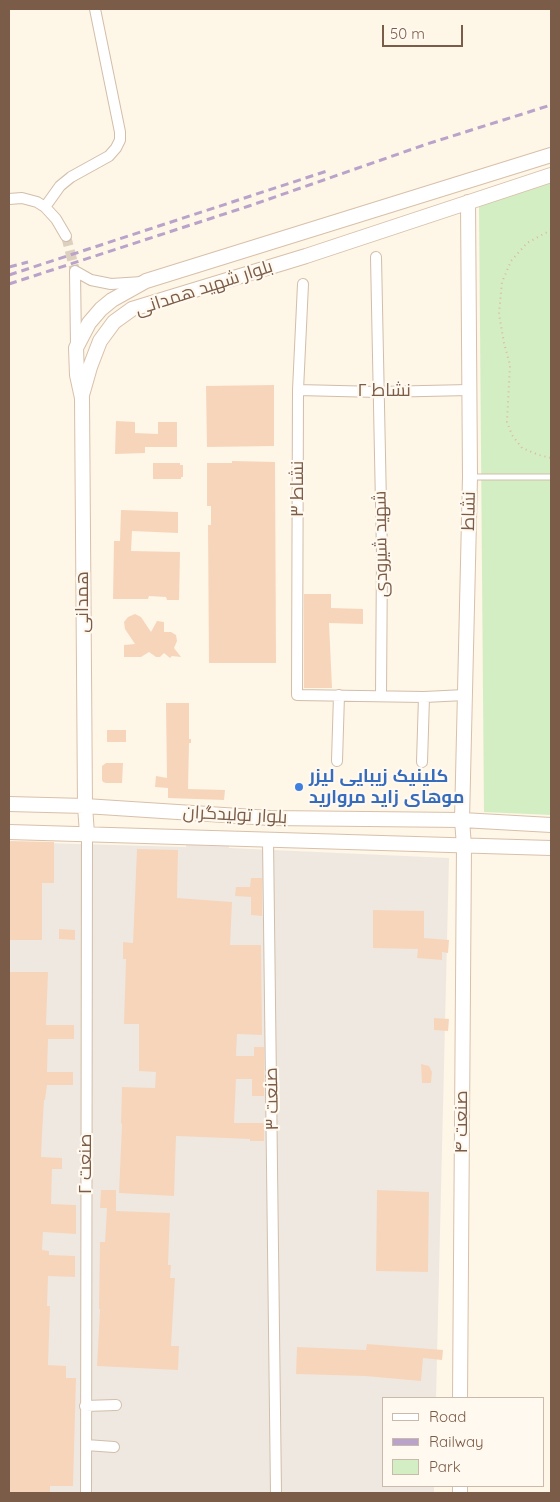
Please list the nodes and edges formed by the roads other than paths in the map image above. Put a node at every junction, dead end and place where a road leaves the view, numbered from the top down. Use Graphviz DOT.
graph roads {
  1 [pos="95,9"];
  2 [pos="551,155"];
  3 [pos="551,175"];
  4 [pos="9,198"];
  5 [pos="468,202"];
  6 [pos="45,207"];
  7 [pos="66,236"];
  8 [pos="268,243"];
  9 [pos="376,257"];
  10 [pos="274,265"];
  11 [pos="146,281"];
  12 [pos="303,284"];
  13 [pos="76,348"];
  14 [pos="298,390"];
  15 [pos="469,390"];
  16 [pos="379,392"];
  17 [pos="82,398"];
  18 [pos="470,476"];
  19 [pos="551,477"];
  20 [pos="339,695"];
  21 [pos="465,695"];
  22 [pos="382,696"];
  23 [pos="424,698"];
  24 [pos="336,761"];
  25 [pos="422,762"];
  26 [pos="9,804"];
  27 [pos="84,806"];
  28 [pos="270,818"];
  29 [pos="462,820"];
  30 [pos="551,825"];
  31 [pos="9,832"];
  32 [pos="88,834"];
  33 [pos="268,839"];
  34 [pos="464,846"];
  35 [pos="551,848"];
  36 [pos="460,1397"];
  37 [pos="116,1405"];
  38 [pos="85,1406"];
  39 [pos="86,1445"];
  40 [pos="114,1447"];
  41 [pos="86,1493"];
  42 [pos="276,1493"];
  1 -- 6 [label="street"];
  2 -- 8 [label="main road, بلوار شهید همدانی"];
  3 -- 5 [label="main road, بلوار شهید همدانی"];
  4 -- 6 [label="street"];
  5 -- 10 [label="main road, بلوار شهید همدانی"];
  5 -- 15 [label="main road, نشاط"];
  6 -- 7 [label="street"];
  8 -- 10 [label="main road"];
  8 -- 11 [label="main road, بلوار شهید همدانی"];
  9 -- 16 [label="street, شهید شیرودی"];
  10 -- 17 [label="main road, بلوار شهید همدانی"];
  11 -- 13 [label="main road, بلوار شهید همدانی"];
  11 -- 13 [label="street"];
  12 -- 14 [label="street, نشاط ۳"];
  13 -- 17 [label="main road, بلوار شهید همدانی"];
  14 -- 16 [label="street, نشاط ۲"];
  14 -- 20 [label="street, نشاط ۳"];
  15 -- 16 [label="street, نشاط ۲"];
  15 -- 18 [label="main road, نشاط"];
  16 -- 22 [label="street, شهید شیرودی"];
  17 -- 27 [label="main road, همدانی"];
  18 -- 19 [label="lane"];
  18 -- 21 [label="main road, نشاط"];
  20 -- 22 [label="street"];
  20 -- 24 [label="street"];
  21 -- 23 [label="street"];
  21 -- 29 [label="main road, نشاط"];
  22 -- 23 [label="street"];
  23 -- 25 [label="street"];
  26 -- 27 [label="main road, بلوار تولیدگران"];
  27 -- 28 [label="main road, بلوار تولیدگران"];
  27 -- 32 [label="main road, همدانی"];
  28 -- 29 [label="main road, بلوار تولیدگران"];
  28 -- 33 [label="main road"];
  29 -- 30 [label="main road, بلوار تولیدگران"];
  29 -- 34 [label="main road, صنعت ۴"];
  31 -- 32 [label="main road, بلوار تولیدگران"];
  32 -- 33 [label="main road, بلوار تولیدگران"];
  32 -- 38 [label="street, صنعت ۲"];
  33 -- 34 [label="main road, بلوار تولیدگران"];
  33 -- 42 [label="street, صنعت ۳"];
  34 -- 35 [label="main road, بلوار تولیدگران"];
  34 -- 36 [label="main road, صنعت ۴"];
  37 -- 38 [label="street"];
  38 -- 39 [label="street, صنعت ۲"];
  39 -- 40 [label="street"];
  39 -- 41 [label="street, صنعت ۲"];
}
